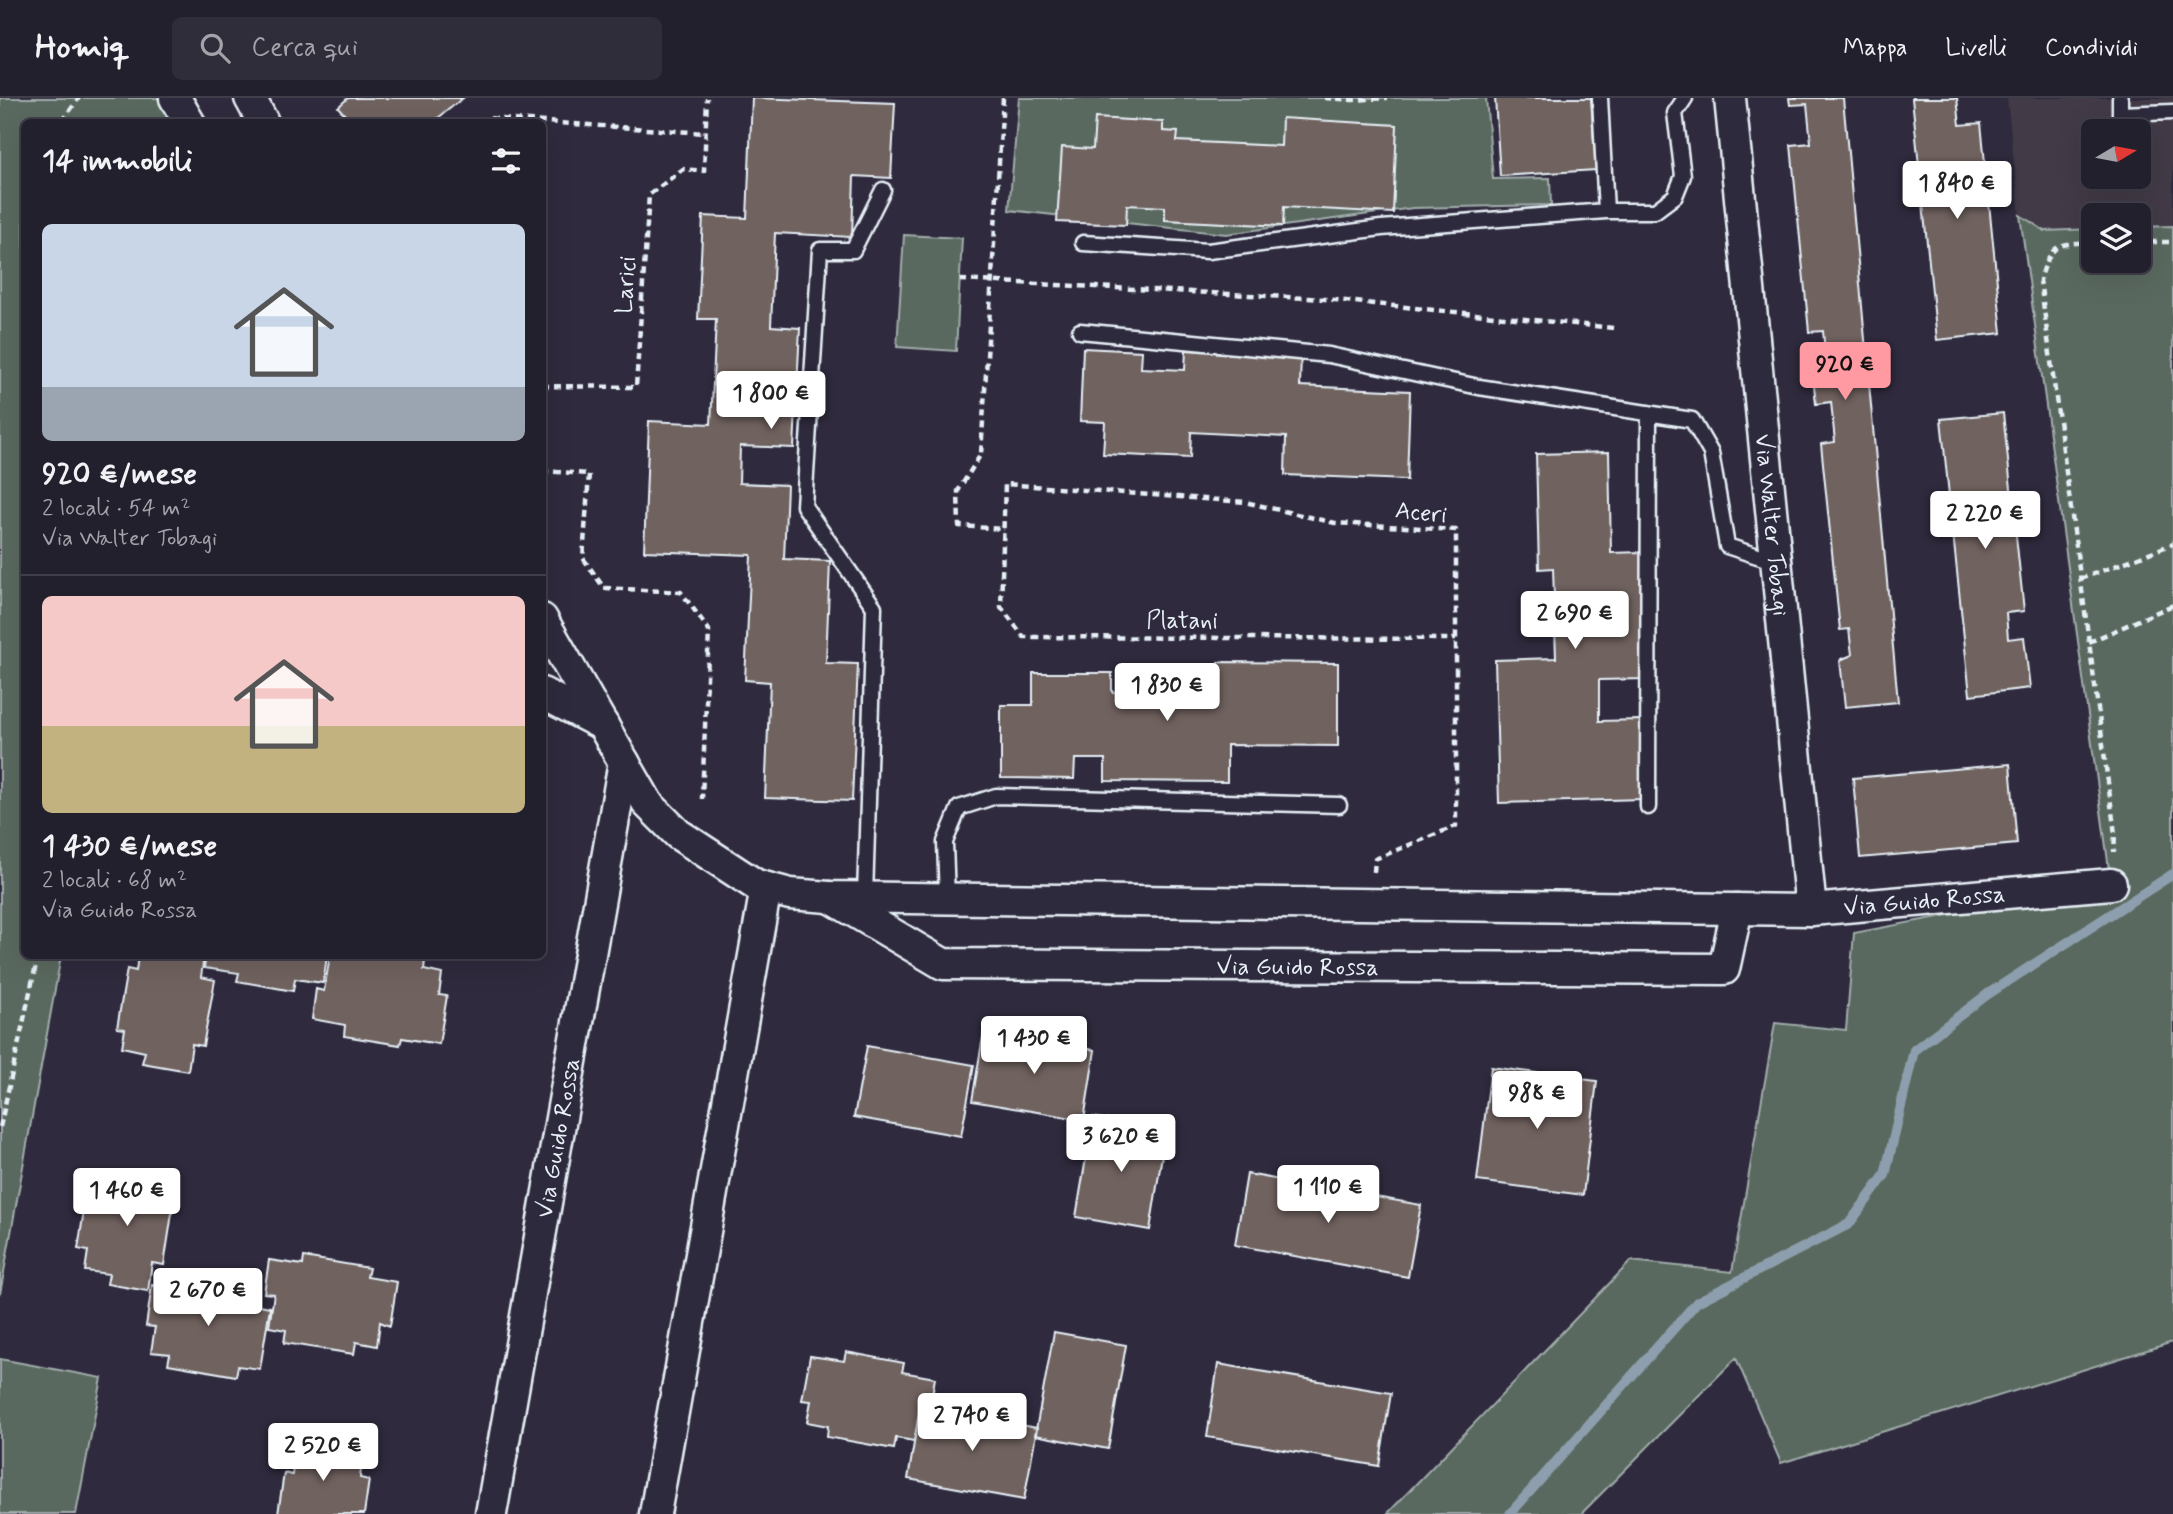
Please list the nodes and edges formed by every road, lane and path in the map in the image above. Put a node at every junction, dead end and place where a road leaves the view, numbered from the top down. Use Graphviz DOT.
graph roads {
  1 [pos="79,98"];
  2 [pos="175,98"];
  3 [pos="250,98"];
  4 [pos="707,98"];
  5 [pos="1003,98"];
  6 [pos="1325,98"];
  7 [pos="1387,98"];
  8 [pos="1600,98"];
  9 [pos="1685,98"];
  10 [pos="1730,98"];
  11 [pos="2120,98"];
  12 [pos="2173,112"];
  13 [pos="65,119"];
  14 [pos="187,119"];
  15 [pos="261,119"];
  16 [pos="546,122"];
  17 [pos="705,133"];
  18 [pos="883,190"];
  19 [pos="1606,211"];
  20 [pos="2081,242"];
  21 [pos="2151,242"];
  22 [pos="2173,242"];
  23 [pos="1083,243"];
  24 [pos="960,279"];
  25 [pos="991,280"];
  26 [pos="1614,327"];
  27 [pos="1080,331"];
  28 [pos="546,386"];
  29 [pos="1648,414"];
  30 [pos="546,471"];
  31 [pos="1003,529"];
  32 [pos="2173,544"];
  33 [pos="1776,562"];
  34 [pos="2080,579"];
  35 [pos="2173,606"];
  36 [pos="546,626"];
  37 [pos="1456,639"];
  38 [pos="2089,642"];
  39 [pos="546,695"];
  40 [pos="603,725"];
  41 [pos="624,762"];
  42 [pos="702,799"];
  43 [pos="1339,805"];
  44 [pos="1647,807"];
  45 [pos="2112,884"];
  46 [pos="766,888"];
  47 [pos="830,897"];
  48 [pos="865,897"];
  49 [pos="947,899"];
  50 [pos="1374,905"];
  51 [pos="1737,909"];
  52 [pos="1811,910"];
  53 [pos="37,959"];
  54 [pos="0,1127"];
  55 [pos="491,1514"];
  56 [pos="655,1514"];
  1 -- 13 [label="path"];
  2 -- 14 [label="street"];
  3 -- 15 [label="street"];
  4 -- 17 [label="path"];
  5 -- 25 [label="path"];
  6 -- 7 [label="path"];
  8 -- 19 [label="lane"];
  9 -- 19 [label="lane"];
  10 -- 33 [label="street, Via Walter Tobagi"];
  11 -- 12 [label="lane"];
  16 -- 17 [label="path"];
  17 -- 28 [label="path, Larici"];
  18 -- 48 [label="lane"];
  19 -- 23 [label="lane"];
  20 -- 34 [label="path"];
  21 -- 22 [label="path"];
  24 -- 25 [label="path"];
  25 -- 26 [label="path"];
  25 -- 31 [label="path"];
  27 -- 29 [label="lane"];
  29 -- 33 [label="lane"];
  29 -- 44 [label="lane"];
  30 -- 42 [label="path"];
  31 -- 37 [label="path, Platani"];
  31 -- 37 [label="path, Aceri"];
  32 -- 34 [label="path"];
  33 -- 52 [label="street, Via Walter Tobagi"];
  34 -- 38 [label="path"];
  35 -- 38 [label="path"];
  36 -- 40 [label="street, Via Guido Rossa"];
  37 -- 50 [label="path, Aceri"];
  38 -- 45 [label="path"];
  39 -- 40 [label="street"];
  40 -- 41 [label="street, Via Guido Rossa"];
  41 -- 46 [label="street, Via Guido Rossa"];
  41 -- 55 [label="street, Via Guido Rossa"];
  43 -- 49 [label="lane"];
  45 -- 52 [label="street, Via Guido Rossa"];
  46 -- 47 [label="street, Via Guido Rossa"];
  46 -- 56 [label="street"];
  47 -- 48 [label="street, Via Guido Rossa"];
  47 -- 51 [label="street, Via Guido Rossa"];
  48 -- 49 [label="street, Via Guido Rossa"];
  49 -- 50 [label="street, Via Guido Rossa"];
  50 -- 51 [label="street, Via Guido Rossa"];
  51 -- 52 [label="street, Via Guido Rossa"];
  53 -- 54 [label="path"];
}
